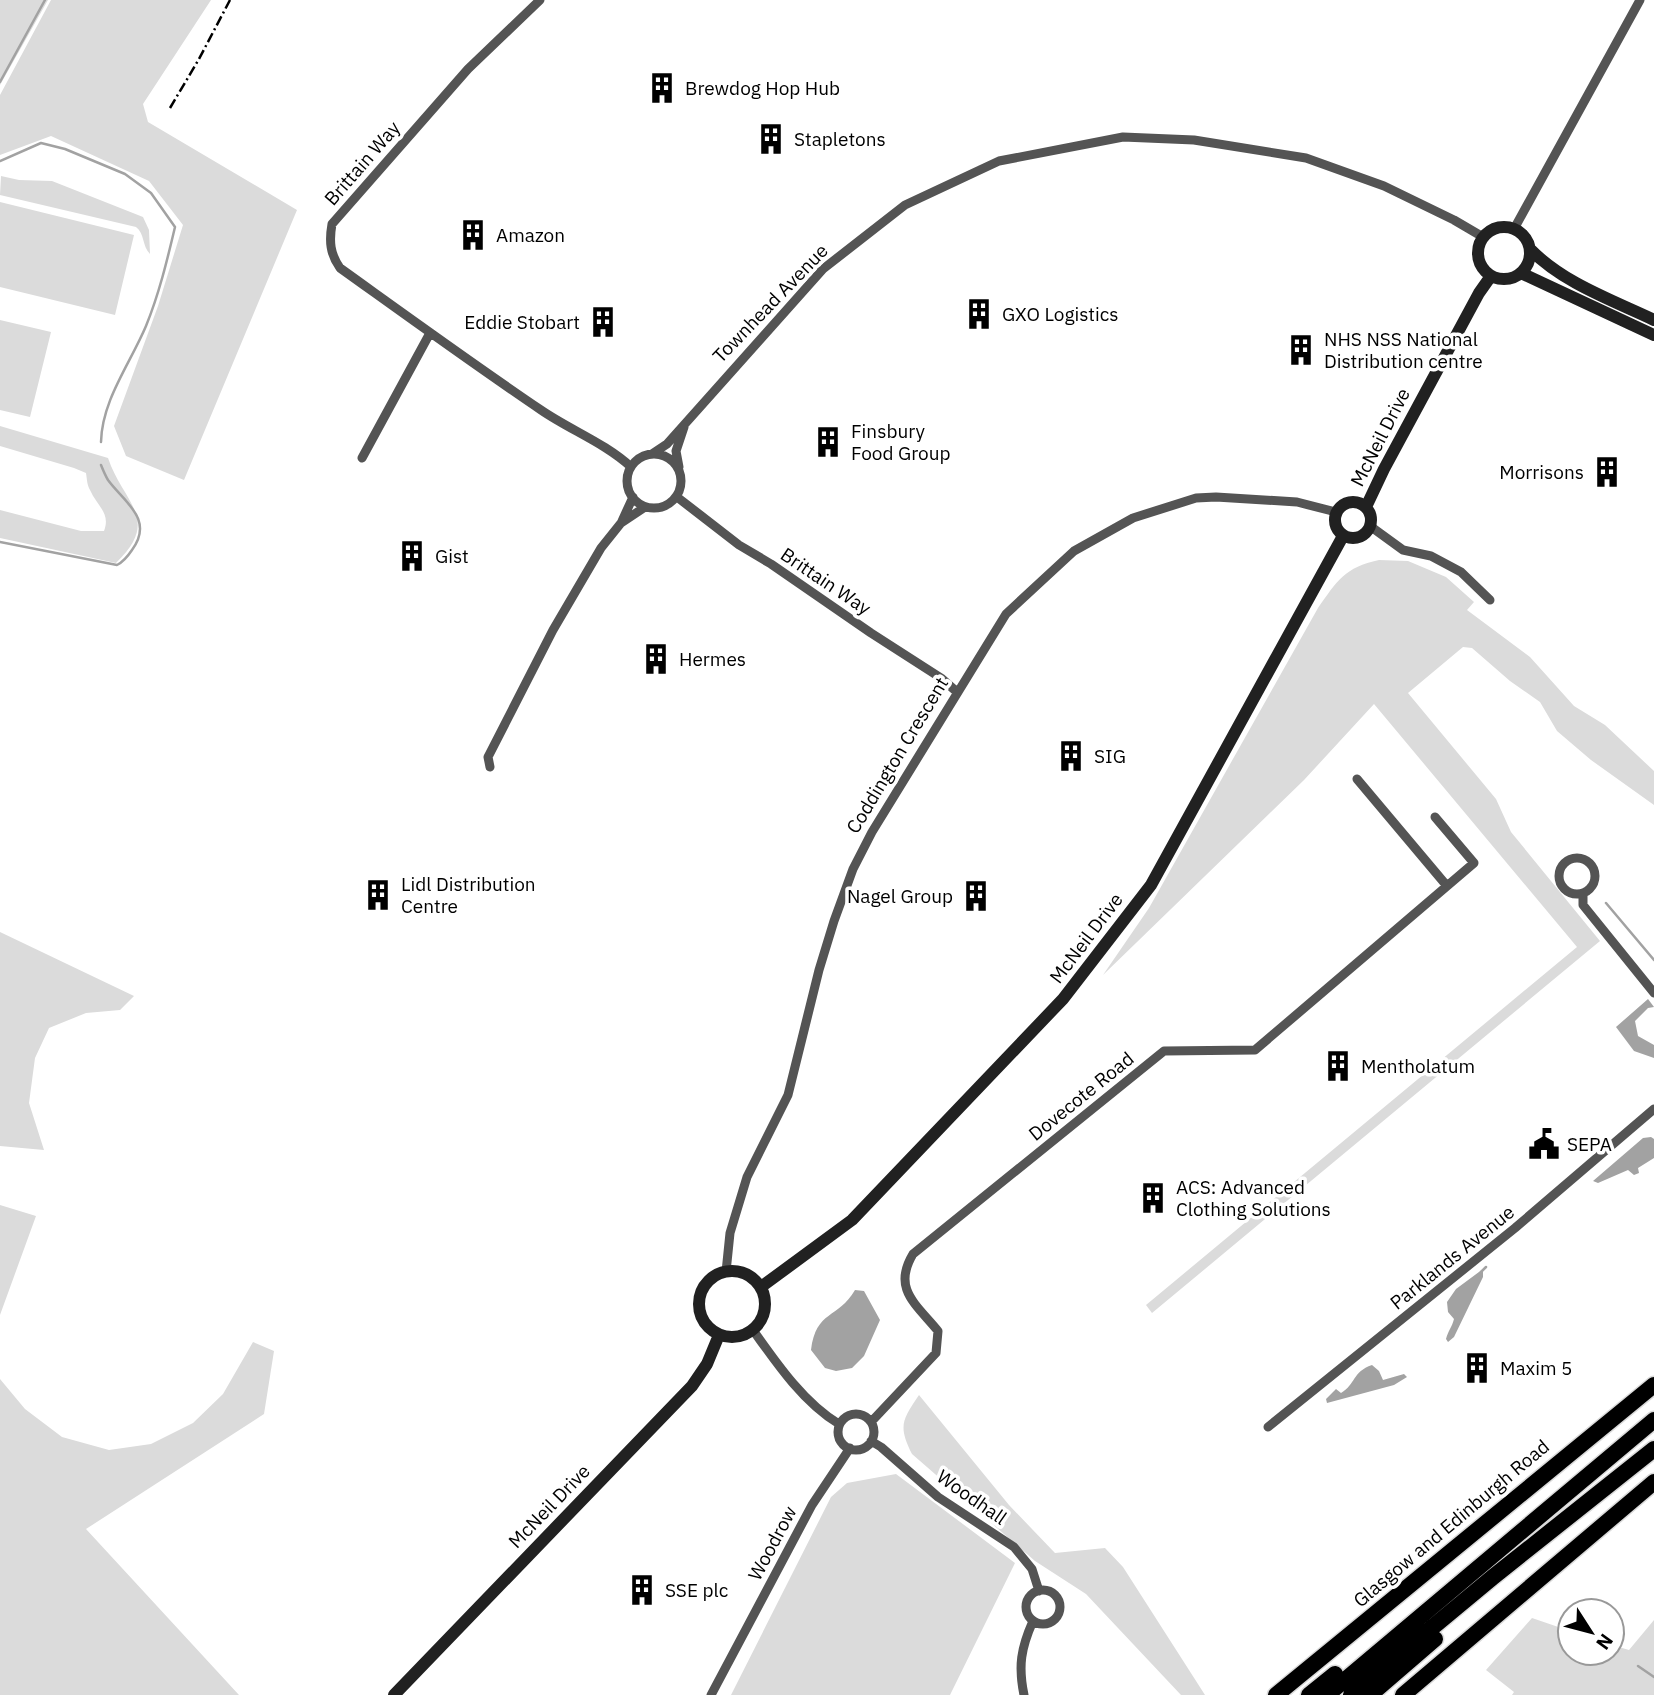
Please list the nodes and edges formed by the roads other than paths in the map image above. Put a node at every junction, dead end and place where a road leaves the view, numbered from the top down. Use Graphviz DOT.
graph roads {
  1 [pos="540,0"];
  2 [pos="1640,0"];
  3 [pos="1514,229"];
  4 [pos="1483,237"];
  5 [pos="1530,249"];
  6 [pos="1521,273"];
  7 [pos="1492,276"];
  8 [pos="1654,320"];
  9 [pos="430,333"];
  10 [pos="1654,335"];
  11 [pos="686,422"];
  12 [pos="652,454"];
  13 [pos="362,458"];
  14 [pos="631,467"];
  15 [pos="679,470"];
  16 [pos="632,497"];
  17 [pos="677,497"];
  18 [pos="645,507"];
  19 [pos="1366,507"];
  20 [pos="1336,512"];
  21 [pos="621,523"];
  22 [pos="1370,526"];
  23 [pos="1343,536"];
  24 [pos="1490,600"];
  25 [pos="957,692"];
  26 [pos="490,768"];
  27 [pos="1357,779"];
  28 [pos="1436,817"];
  29 [pos="1447,886"];
  30 [pos="1583,893"];
  31 [pos="1654,993"];
  32 [pos="1654,1109"];
  33 [pos="726,1272"];
  34 [pos="761,1287"];
  35 [pos="753,1331"];
  36 [pos="719,1335"];
  37 [pos="1654,1385"];
  38 [pos="1654,1420"];
  39 [pos="871,1422"];
  40 [pos="839,1424"];
  41 [pos="1268,1427"];
  42 [pos="872,1441"];
  43 [pos="849,1448"];
  44 [pos="1654,1449"];
  45 [pos="1654,1456"];
  46 [pos="1600,1465"];
  47 [pos="1654,1482"];
  48 [pos="1039,1591"];
  49 [pos="1032,1621"];
  50 [pos="394,1695"];
  51 [pos="711,1695"];
  52 [pos="1024,1695"];
  53 [pos="1276,1695"];
  54 [pos="1310,1695"];
  55 [pos="1327,1695"];
  56 [pos="1351,1695"];
  57 [pos="1370,1695"];
  58 [pos="1403,1695"];
  1 -- 9 [label="street, Brittain Way"];
  2 -- 3 [label="street"];
  3 -- 4 [label="street"];
  3 -- 5 [label="street"];
  4 -- 7 [label="street"];
  4 -- 11 [label="street, Townhead Avenue"];
  5 -- 6 [label="street"];
  5 -- 8 [label="street"];
  6 -- 7 [label="street"];
  6 -- 10 [label="street"];
  7 -- 19 [label="street, McNeil Drive"];
  9 -- 13 [label="street"];
  9 -- 14 [label="street, Brittain Way"];
  11 -- 12 [label="street, Townhead Avenue"];
  11 -- 15 [label="street, Townhead Avenue"];
  12 -- 14 [label="street"];
  12 -- 15 [label="street"];
  14 -- 16 [label="street"];
  15 -- 17 [label="street"];
  16 -- 18 [label="street"];
  16 -- 21 [label="street"];
  17 -- 18 [label="street"];
  17 -- 25 [label="street, Brittain Way"];
  18 -- 21 [label="street"];
  19 -- 20 [label="street, Coddington Crescent"];
  19 -- 22 [label="street"];
  20 -- 23 [label="street"];
  20 -- 25 [label="street, Coddington Crescent"];
  21 -- 26 [label="street"];
  22 -- 23 [label="street"];
  22 -- 24 [label="street"];
  23 -- 34 [label="street, McNeil Drive"];
  25 -- 33 [label="street, Coddington Crescent"];
  27 -- 29 [label="street"];
  28 -- 29 [label="street, Dovecote Road"];
  29 -- 39 [label="street, Dovecote Road"];
  30 -- 30 [label="street"];
  30 -- 31 [label="street"];
  32 -- 41 [label="street, Parklands Avenue"];
  33 -- 34 [label="street"];
  33 -- 36 [label="street"];
  34 -- 35 [label="street"];
  35 -- 36 [label="street"];
  35 -- 40 [label="street"];
  36 -- 50 [label="street, McNeil Drive"];
  37 -- 53 [label="highway, Glasgow and Edinburgh Road"];
  38 -- 46 [label="highway"];
  39 -- 40 [label="street"];
  39 -- 42 [label="street"];
  40 -- 43 [label="street"];
  42 -- 43 [label="street"];
  42 -- 48 [label="street, Woodhall"];
  43 -- 51 [label="street, Woodrow"];
  44 -- 56 [label="highway"];
  45 -- 57 [label="highway"];
  46 -- 54 [label="highway"];
  46 -- 55 [label="highway"];
  47 -- 58 [label="highway"];
  48 -- 49 [label="street"];
  48 -- 49 [label="street, Woodhall"];
  49 -- 52 [label="street"];
}
